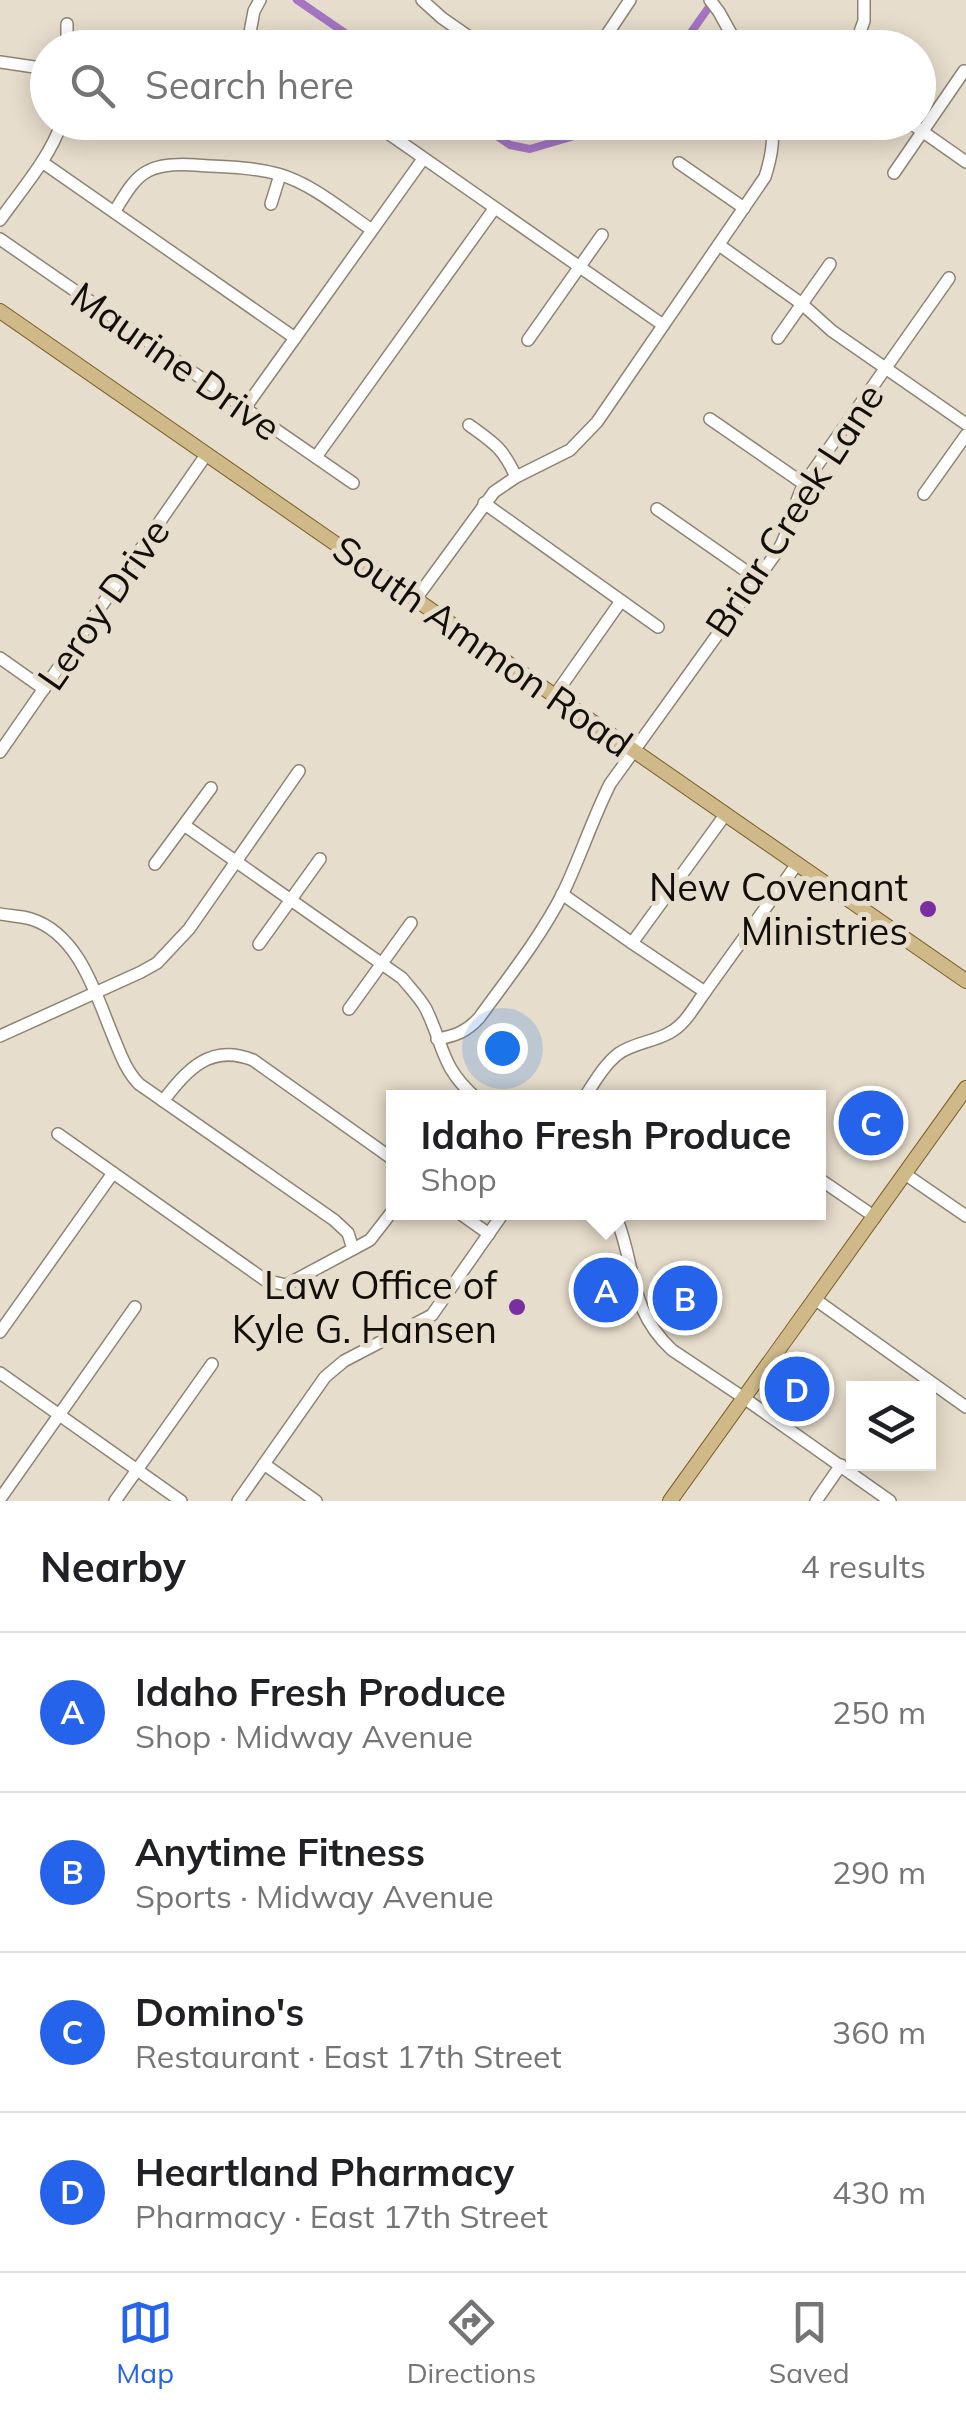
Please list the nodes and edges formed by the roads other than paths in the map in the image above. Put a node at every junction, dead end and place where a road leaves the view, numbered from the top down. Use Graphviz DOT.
graph roads {
  1 [pos="260,0"];
  2 [pos="422,0"];
  3 [pos="630,0"];
  4 [pos="710,0"];
  5 [pos="864,0"];
  6 [pos="67,24"];
  7 [pos="67,30"];
  8 [pos="251,30"];
  9 [pos="460,30"];
  10 [pos="610,30"];
  11 [pos="730,30"];
  12 [pos="860,30"];
  13 [pos="0,62"];
  14 [pos="30,66"];
  15 [pos="964,71"];
  16 [pos="936,112"];
  17 [pos="56,140"];
  18 [pos="397,140"];
  19 [pos="774,140"];
  20 [pos="917,140"];
  21 [pos="934,140"];
  22 [pos="424,159"];
  23 [pos="42,162"];
  24 [pos="966,162"];
  25 [pos="679,163"];
  26 [pos="898,167"];
  27 [pos="280,174"];
  28 [pos="271,204"];
  29 [pos="494,208"];
  30 [pos="744,208"];
  31 [pos="114,212"];
  32 [pos="0,220"];
  33 [pos="372,230"];
  34 [pos="602,235"];
  35 [pos="0,239"];
  36 [pos="719,245"];
  37 [pos="830,264"];
  38 [pos="580,267"];
  39 [pos="949,278"];
  40 [pos="802,304"];
  41 [pos="0,311"];
  42 [pos="663,325"];
  43 [pos="294,338"];
  44 [pos="778,338"];
  45 [pos="528,340"];
  46 [pos="886,368"];
  47 [pos="245,408"];
  48 [pos="710,419"];
  49 [pos="966,424"];
  50 [pos="469,425"];
  51 [pos="966,435"];
  52 [pos="206,455"];
  53 [pos="316,457"];
  54 [pos="516,477"];
  55 [pos="353,483"];
  56 [pos="804,484"];
  57 [pos="924,494"];
  58 [pos="484,503"];
  59 [pos="657,509"];
  60 [pos="756,578"];
  61 [pos="415,600"];
  62 [pos="621,600"];
  63 [pos="658,627"];
  64 [pos="0,658"];
  65 [pos="44,689"];
  66 [pos="555,695"];
  67 [pos="632,750"];
  68 [pos="0,752"];
  69 [pos="299,771"];
  70 [pos="211,788"];
  71 [pos="725,815"];
  72 [pos="184,825"];
  73 [pos="320,860"];
  74 [pos="236,861"];
  75 [pos="155,864"];
  76 [pos="797,864"];
  77 [pos="562,894"];
  78 [pos="291,900"];
  79 [pos="0,914"];
  80 [pos="412,923"];
  81 [pos="632,943"];
  82 [pos="259,944"];
  83 [pos="382,964"];
  84 [pos="966,981"];
  85 [pos="704,992"];
  86 [pos="96,993"];
  87 [pos="349,1009"];
  88 [pos="0,1036"];
  89 [pos="437,1039"];
  90 [pos="966,1088"];
  91 [pos="467,1090"];
  92 [pos="590,1090"];
  93 [pos="163,1101"];
  94 [pos="58,1134"];
  95 [pos="386,1154"];
  96 [pos="114,1173"];
  97 [pos="906,1174"];
  98 [pos="826,1183"];
  99 [pos="966,1216"];
  100 [pos="875,1217"];
  101 [pos="386,1219"];
  102 [pos="469,1220"];
  103 [pos="499,1220"];
  104 [pos="616,1220"];
  105 [pos="489,1234"];
  106 [pos="354,1249"];
  107 [pos="816,1300"];
  108 [pos="135,1307"];
  109 [pos="0,1332"];
  110 [pos="212,1364"];
  111 [pos="0,1372"];
  112 [pos="744,1398"];
  113 [pos="966,1407"];
  114 [pos="59,1414"];
  115 [pos="264,1464"];
  116 [pos="841,1466"];
  117 [pos="137,1470"];
  118 [pos="0,1499"];
  119 [pos="115,1501"];
  120 [pos="181,1501"];
  121 [pos="238,1501"];
  122 [pos="316,1501"];
  123 [pos="670,1501"];
  124 [pos="816,1501"];
  125 [pos="890,1501"];
  1 -- 8 [label="street"];
  2 -- 9 [label="street"];
  3 -- 10 [label="street"];
  4 -- 11 [label="street"];
  5 -- 12 [label="street"];
  6 -- 7 [label="street"];
  13 -- 14 [label="street"];
  15 -- 16 [label="street"];
  17 -- 23 [label="street"];
  18 -- 22 [label="street"];
  19 -- 30 [label="street"];
  20 -- 26 [label="street"];
  21 -- 24 [label="street"];
  22 -- 29 [label="street"];
  22 -- 33 [label="street"];
  23 -- 31 [label="street"];
  23 -- 32 [label="street"];
  25 -- 30 [label="street"];
  27 -- 28 [label="street"];
  27 -- 31 [label="street"];
  27 -- 33 [label="street"];
  29 -- 38 [label="street"];
  29 -- 53 [label="street"];
  30 -- 36 [label="street"];
  31 -- 43 [label="street"];
  33 -- 43 [label="street"];
  34 -- 38 [label="street"];
  35 -- 47 [label="street, Maurine Drive"];
  36 -- 40 [label="street"];
  36 -- 42 [label="street"];
  37 -- 40 [label="street"];
  38 -- 42 [label="street"];
  38 -- 45 [label="street"];
  39 -- 46 [label="street, Briar Creek Lane"];
  40 -- 44 [label="street"];
  40 -- 46 [label="street"];
  41 -- 52 [label="main road, South Ammon Road"];
  42 -- 54 [label="street"];
  43 -- 47 [label="street"];
  46 -- 49 [label="street"];
  46 -- 56 [label="street, Briar Creek Lane"];
  47 -- 53 [label="street, Maurine Drive"];
  48 -- 56 [label="street"];
  50 -- 54 [label="street"];
  51 -- 57 [label="street"];
  52 -- 61 [label="main road, South Ammon Road"];
  52 -- 65 [label="street, Leroy Drive"];
  53 -- 55 [label="street, Maurine Drive"];
  54 -- 58 [label="street"];
  56 -- 60 [label="street, Briar Creek Lane"];
  58 -- 61 [label="street"];
  58 -- 62 [label="street"];
  59 -- 60 [label="street"];
  60 -- 67 [label="street, Briar Creek Lane"];
  61 -- 66 [label="main road, South Ammon Road"];
  62 -- 63 [label="street"];
  62 -- 66 [label="street"];
  64 -- 65 [label="street"];
  65 -- 68 [label="street, Leroy Drive"];
  66 -- 67 [label="main road, South Ammon Road"];
  67 -- 71 [label="main road, South Ammon Road"];
  67 -- 77 [label="street, Briar Creek Lane"];
  69 -- 74 [label="street"];
  70 -- 72 [label="street"];
  71 -- 76 [label="main road, South Ammon Road"];
  71 -- 81 [label="street"];
  72 -- 74 [label="street"];
  72 -- 75 [label="street"];
  73 -- 78 [label="street"];
  74 -- 78 [label="street"];
  74 -- 86 [label="street"];
  76 -- 84 [label="main road, South Ammon Road"];
  76 -- 85 [label="street"];
  77 -- 81 [label="street"];
  77 -- 89 [label="street, Briar Creek Lane"];
  78 -- 82 [label="street"];
  78 -- 83 [label="street"];
  79 -- 86 [label="street"];
  80 -- 83 [label="street"];
  81 -- 85 [label="street"];
  83 -- 87 [label="street"];
  83 -- 89 [label="street"];
  85 -- 92 [label="street"];
  86 -- 88 [label="street"];
  86 -- 93 [label="street"];
  89 -- 91 [label="street"];
  90 -- 97 [label="main road"];
  93 -- 95 [label="street"];
  93 -- 106 [label="street"];
  94 -- 96 [label="street"];
  96 -- 106 [label="street"];
  96 -- 109 [label="street"];
  97 -- 99 [label="street"];
  97 -- 100 [label="main road"];
  98 -- 100 [label="street"];
  100 -- 107 [label="main road"];
  101 -- 106 [label="street"];
  102 -- 105 [label="street"];
  103 -- 105 [label="street"];
  104 -- 112 [label="street"];
  105 -- 115 [label="street"];
  107 -- 112 [label="main road"];
  107 -- 113 [label="street"];
  108 -- 114 [label="street"];
  110 -- 117 [label="street"];
  111 -- 114 [label="street"];
  112 -- 116 [label="street"];
  112 -- 123 [label="main road"];
  114 -- 117 [label="street"];
  114 -- 118 [label="street"];
  115 -- 121 [label="street"];
  115 -- 122 [label="street"];
  116 -- 124 [label="street"];
  116 -- 125 [label="street"];
  117 -- 119 [label="street"];
  117 -- 120 [label="street"];
}
